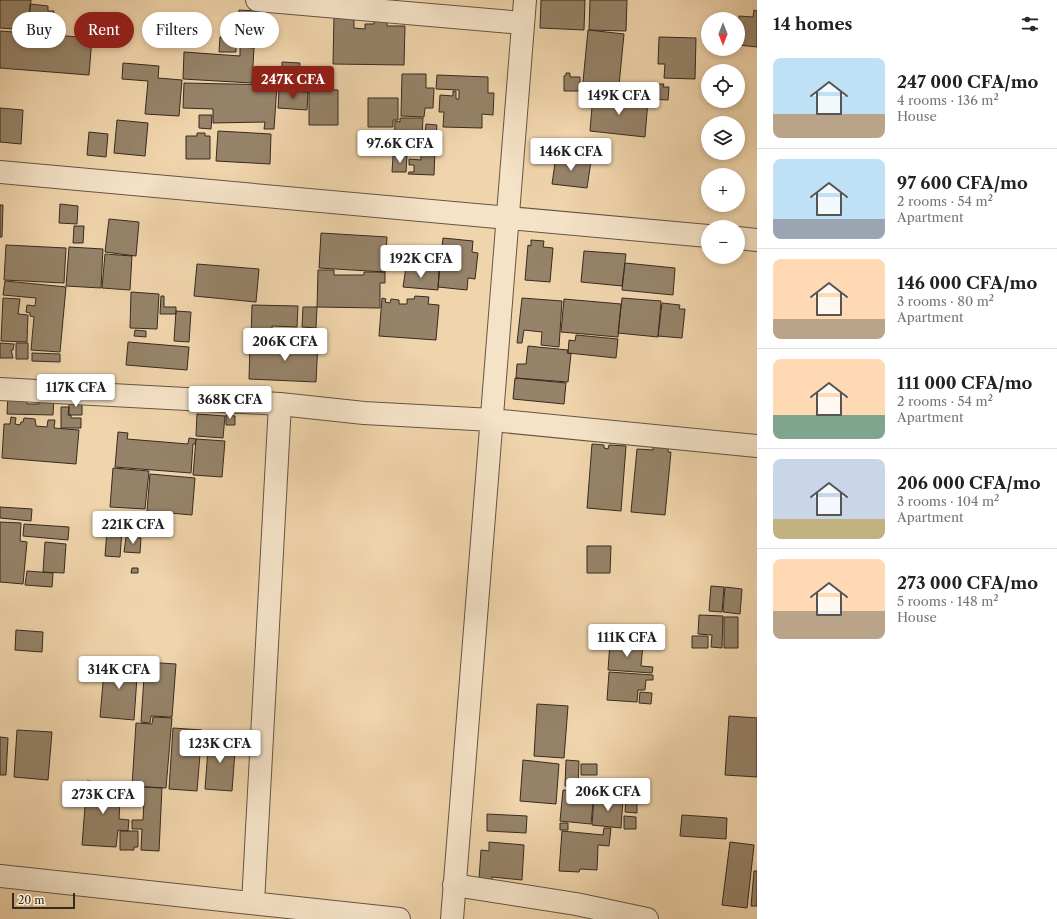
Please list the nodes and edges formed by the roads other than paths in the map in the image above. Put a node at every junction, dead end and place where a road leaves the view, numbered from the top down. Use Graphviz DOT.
graph roads {
  1 [pos="257,0"];
  2 [pos="525,0"];
  3 [pos="523,23"];
  4 [pos="0,172"];
  5 [pos="508,219"];
  6 [pos="701,235"];
  7 [pos="745,239"];
  8 [pos="757,240"];
  9 [pos="0,389"];
  10 [pos="280,404"];
  11 [pos="492,420"];
  12 [pos="757,446"];
  13 [pos="0,876"];
  14 [pos="454,885"];
  15 [pos="253,903"];
  16 [pos="399,919"];
  17 [pos="452,919"];
  18 [pos="647,919"];
  1 -- 3 [label="street"];
  2 -- 3 [label="street"];
  3 -- 5 [label="street"];
  4 -- 5 [label="street"];
  5 -- 6 [label="street"];
  5 -- 11 [label="street"];
  7 -- 8 [label="street"];
  9 -- 10 [label="street"];
  10 -- 11 [label="street"];
  10 -- 15 [label="street"];
  11 -- 12 [label="street"];
  11 -- 14 [label="street"];
  13 -- 15 [label="street"];
  14 -- 17 [label="street"];
  14 -- 18 [label="street"];
  15 -- 16 [label="street"];
}
